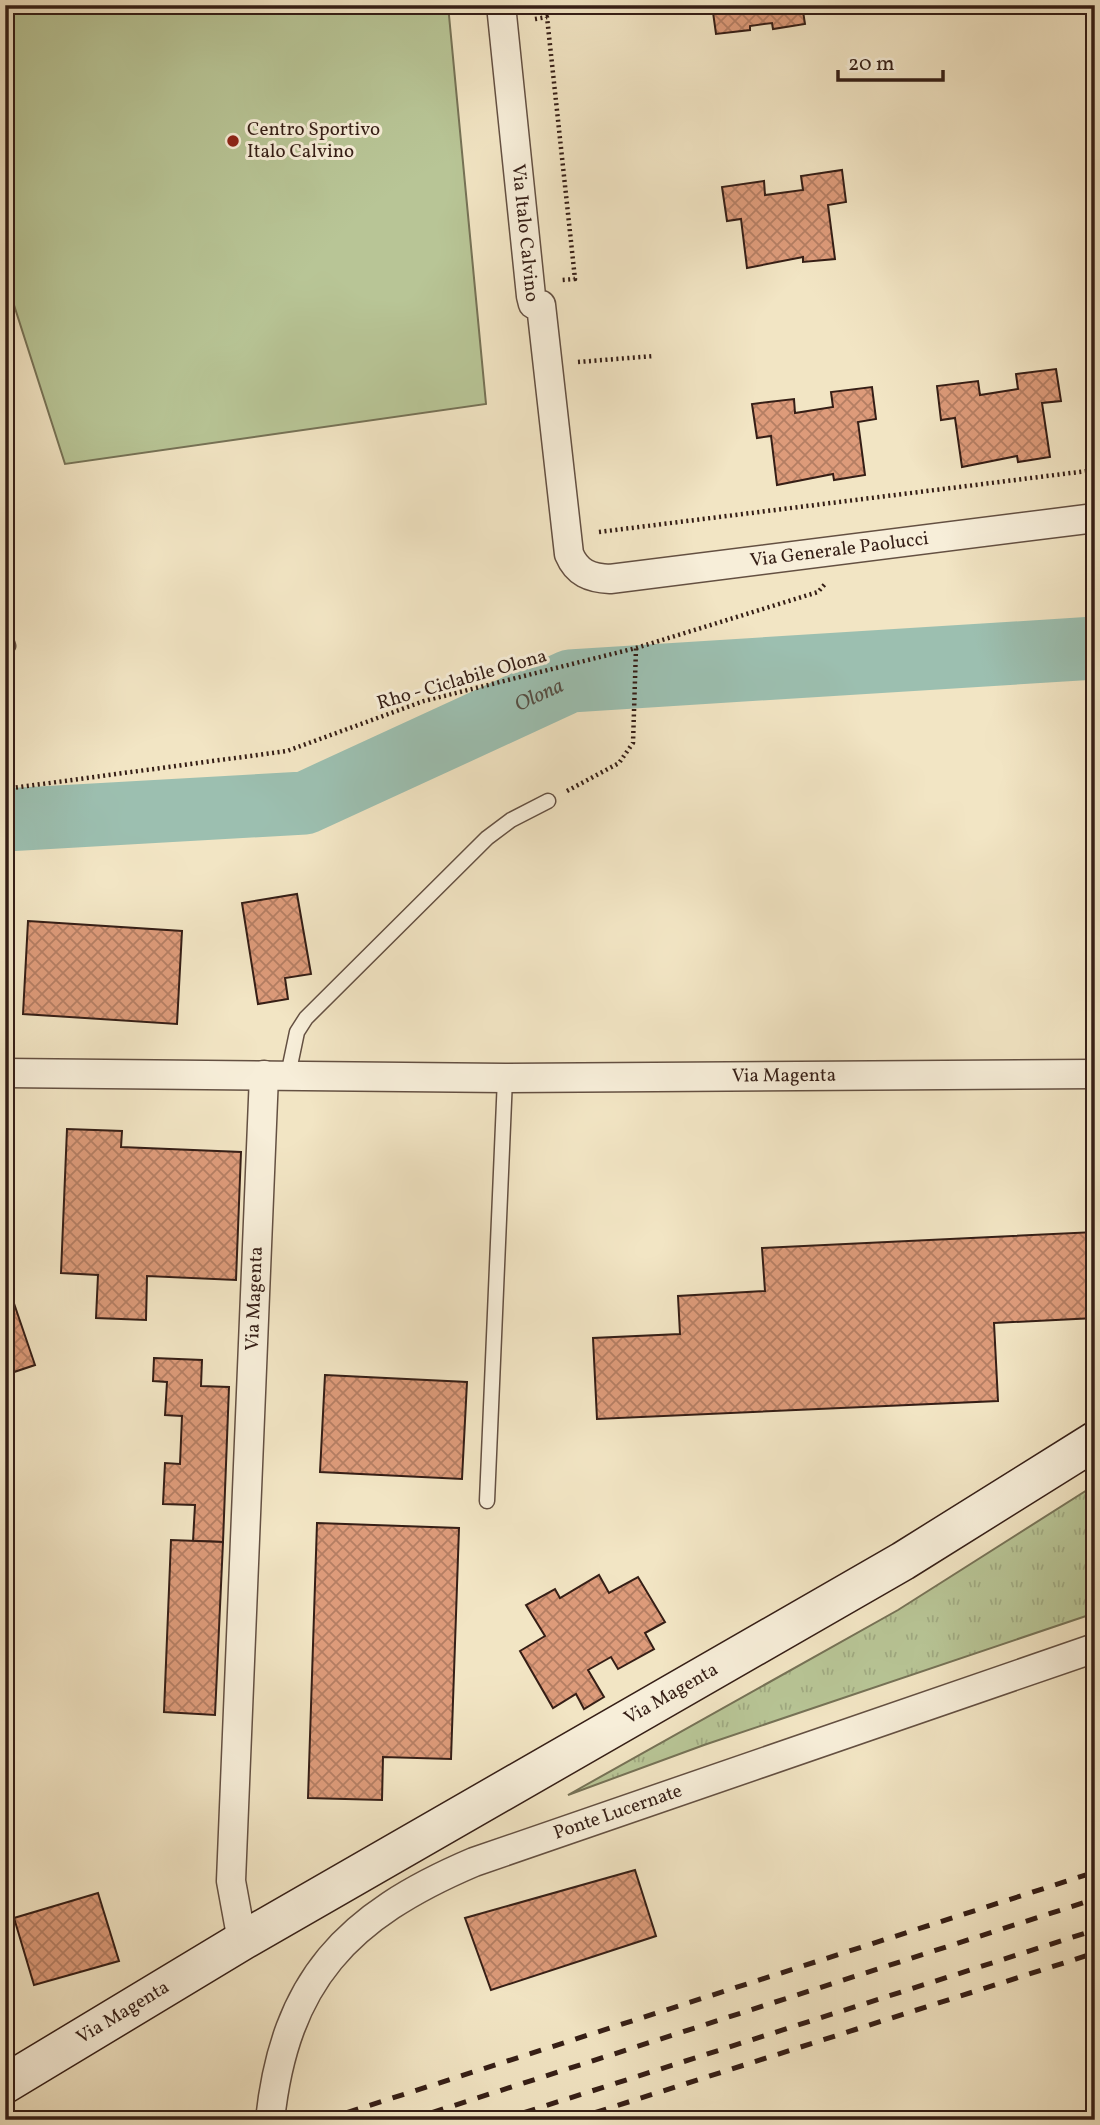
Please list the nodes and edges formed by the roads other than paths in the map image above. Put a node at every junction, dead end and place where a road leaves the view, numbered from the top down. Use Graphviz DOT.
graph roads {
  1 [pos="501,5"];
  2 [pos="1095,518"];
  3 [pos="583,573"];
  4 [pos="548,801"];
  5 [pos="5,1073"];
  6 [pos="1095,1074"];
  7 [pos="276,1075"];
  8 [pos="505,1078"];
  9 [pos="1095,1441"];
  10 [pos="487,1502"];
  11 [pos="1095,1648"];
  12 [pos="242,1941"];
  13 [pos="5,2084"];
  14 [pos="270,2120"];
  1 -- 3 [label="street, Via Italo Calvino"];
  2 -- 3 [label="street, Via Generale Paolucci"];
  4 -- 7 [label="lane"];
  5 -- 7 [label="street, Via Magenta"];
  6 -- 8 [label="street, Via Magenta"];
  7 -- 8 [label="street, Via Magenta"];
  7 -- 12 [label="street, Via Magenta"];
  8 -- 10 [label="lane"];
  9 -- 12 [label="street, Via Magenta"];
  11 -- 14 [label="street, Ponte Lucernate"];
  12 -- 13 [label="street, Via Magenta"];
}
